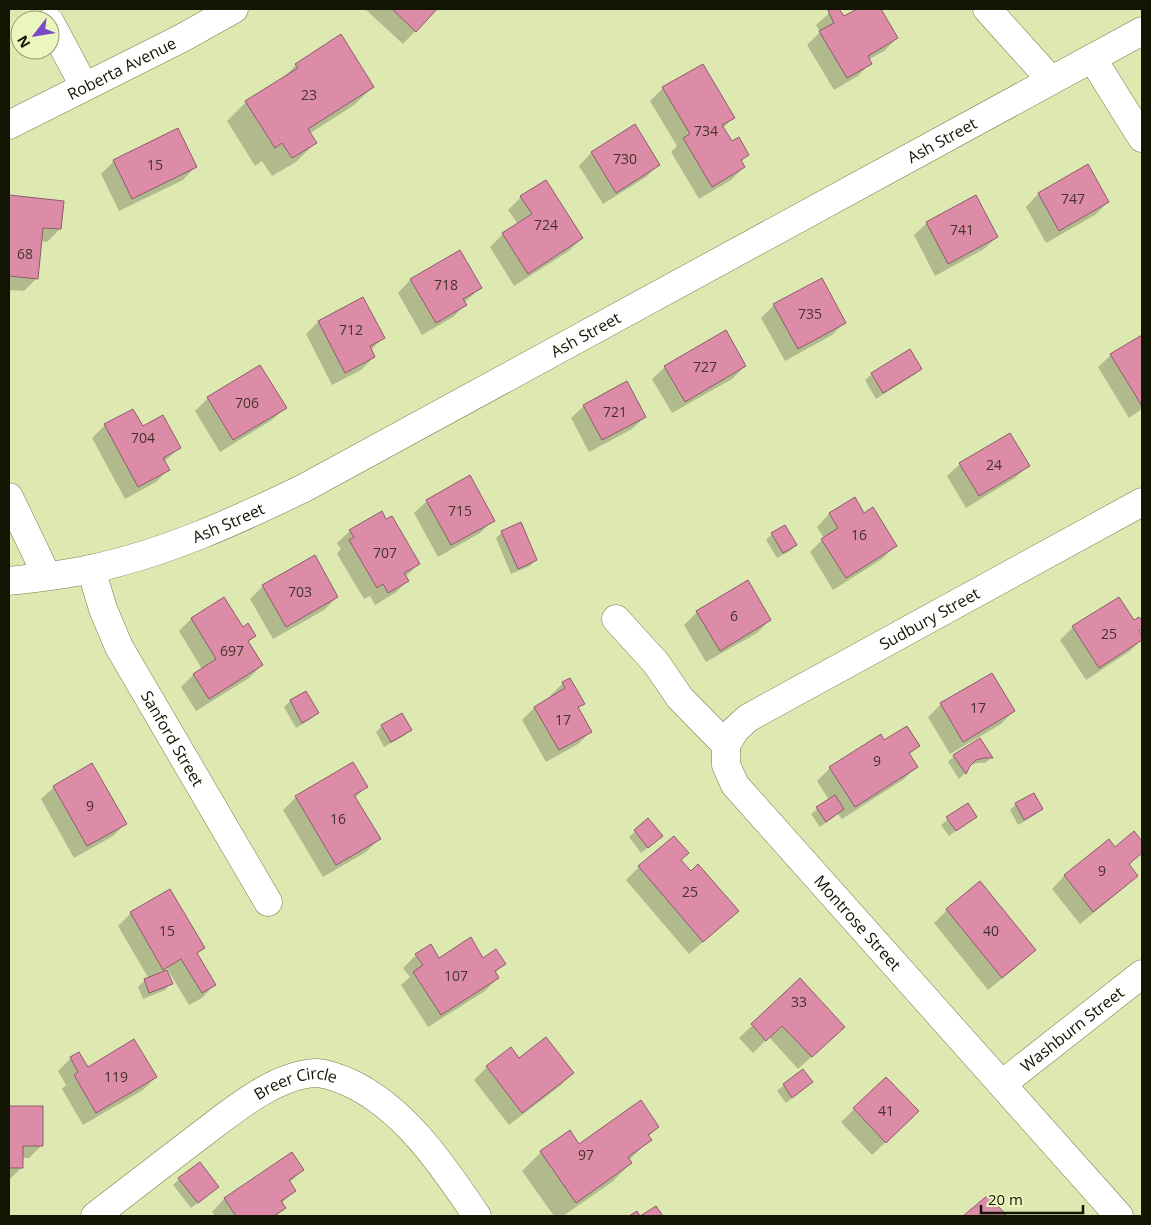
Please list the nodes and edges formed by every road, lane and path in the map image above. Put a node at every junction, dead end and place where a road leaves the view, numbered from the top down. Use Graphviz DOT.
graph roads {
  1 [pos="234,9"];
  2 [pos="987,9"];
  3 [pos="1142,31"];
  4 [pos="60,41"];
  5 [pos="1092,58"];
  6 [pos="1050,80"];
  7 [pos="84,86"];
  8 [pos="9,125"];
  9 [pos="1142,138"];
  10 [pos="9,497"];
  11 [pos="1142,502"];
  12 [pos="91,569"];
  13 [pos="47,576"];
  14 [pos="9,581"];
  15 [pos="616,618"];
  16 [pos="726,745"];
  17 [pos="268,902"];
  18 [pos="1142,974"];
  19 [pos="1002,1084"];
  20 [pos="95,1216"];
  21 [pos="477,1216"];
  22 [pos="1119,1216"];
  1 -- 7 [label="street, Roberta Avenue"];
  2 -- 6 [label="street"];
  3 -- 5 [label="street, Ash Street"];
  4 -- 7 [label="street"];
  5 -- 6 [label="street, Ash Street"];
  5 -- 9 [label="street"];
  6 -- 12 [label="street, Ash Street"];
  7 -- 8 [label="street, Roberta Avenue"];
  10 -- 13 [label="street"];
  11 -- 16 [label="street, Sudbury Street"];
  12 -- 13 [label="street, Ash Street"];
  12 -- 17 [label="street, Sanford Street"];
  13 -- 14 [label="street, Ash Street"];
  15 -- 16 [label="street"];
  16 -- 19 [label="street, Montrose Street"];
  18 -- 19 [label="street, Washburn Street"];
  19 -- 22 [label="street, Montrose Street"];
  20 -- 21 [label="street, Breer Circle"];
}
